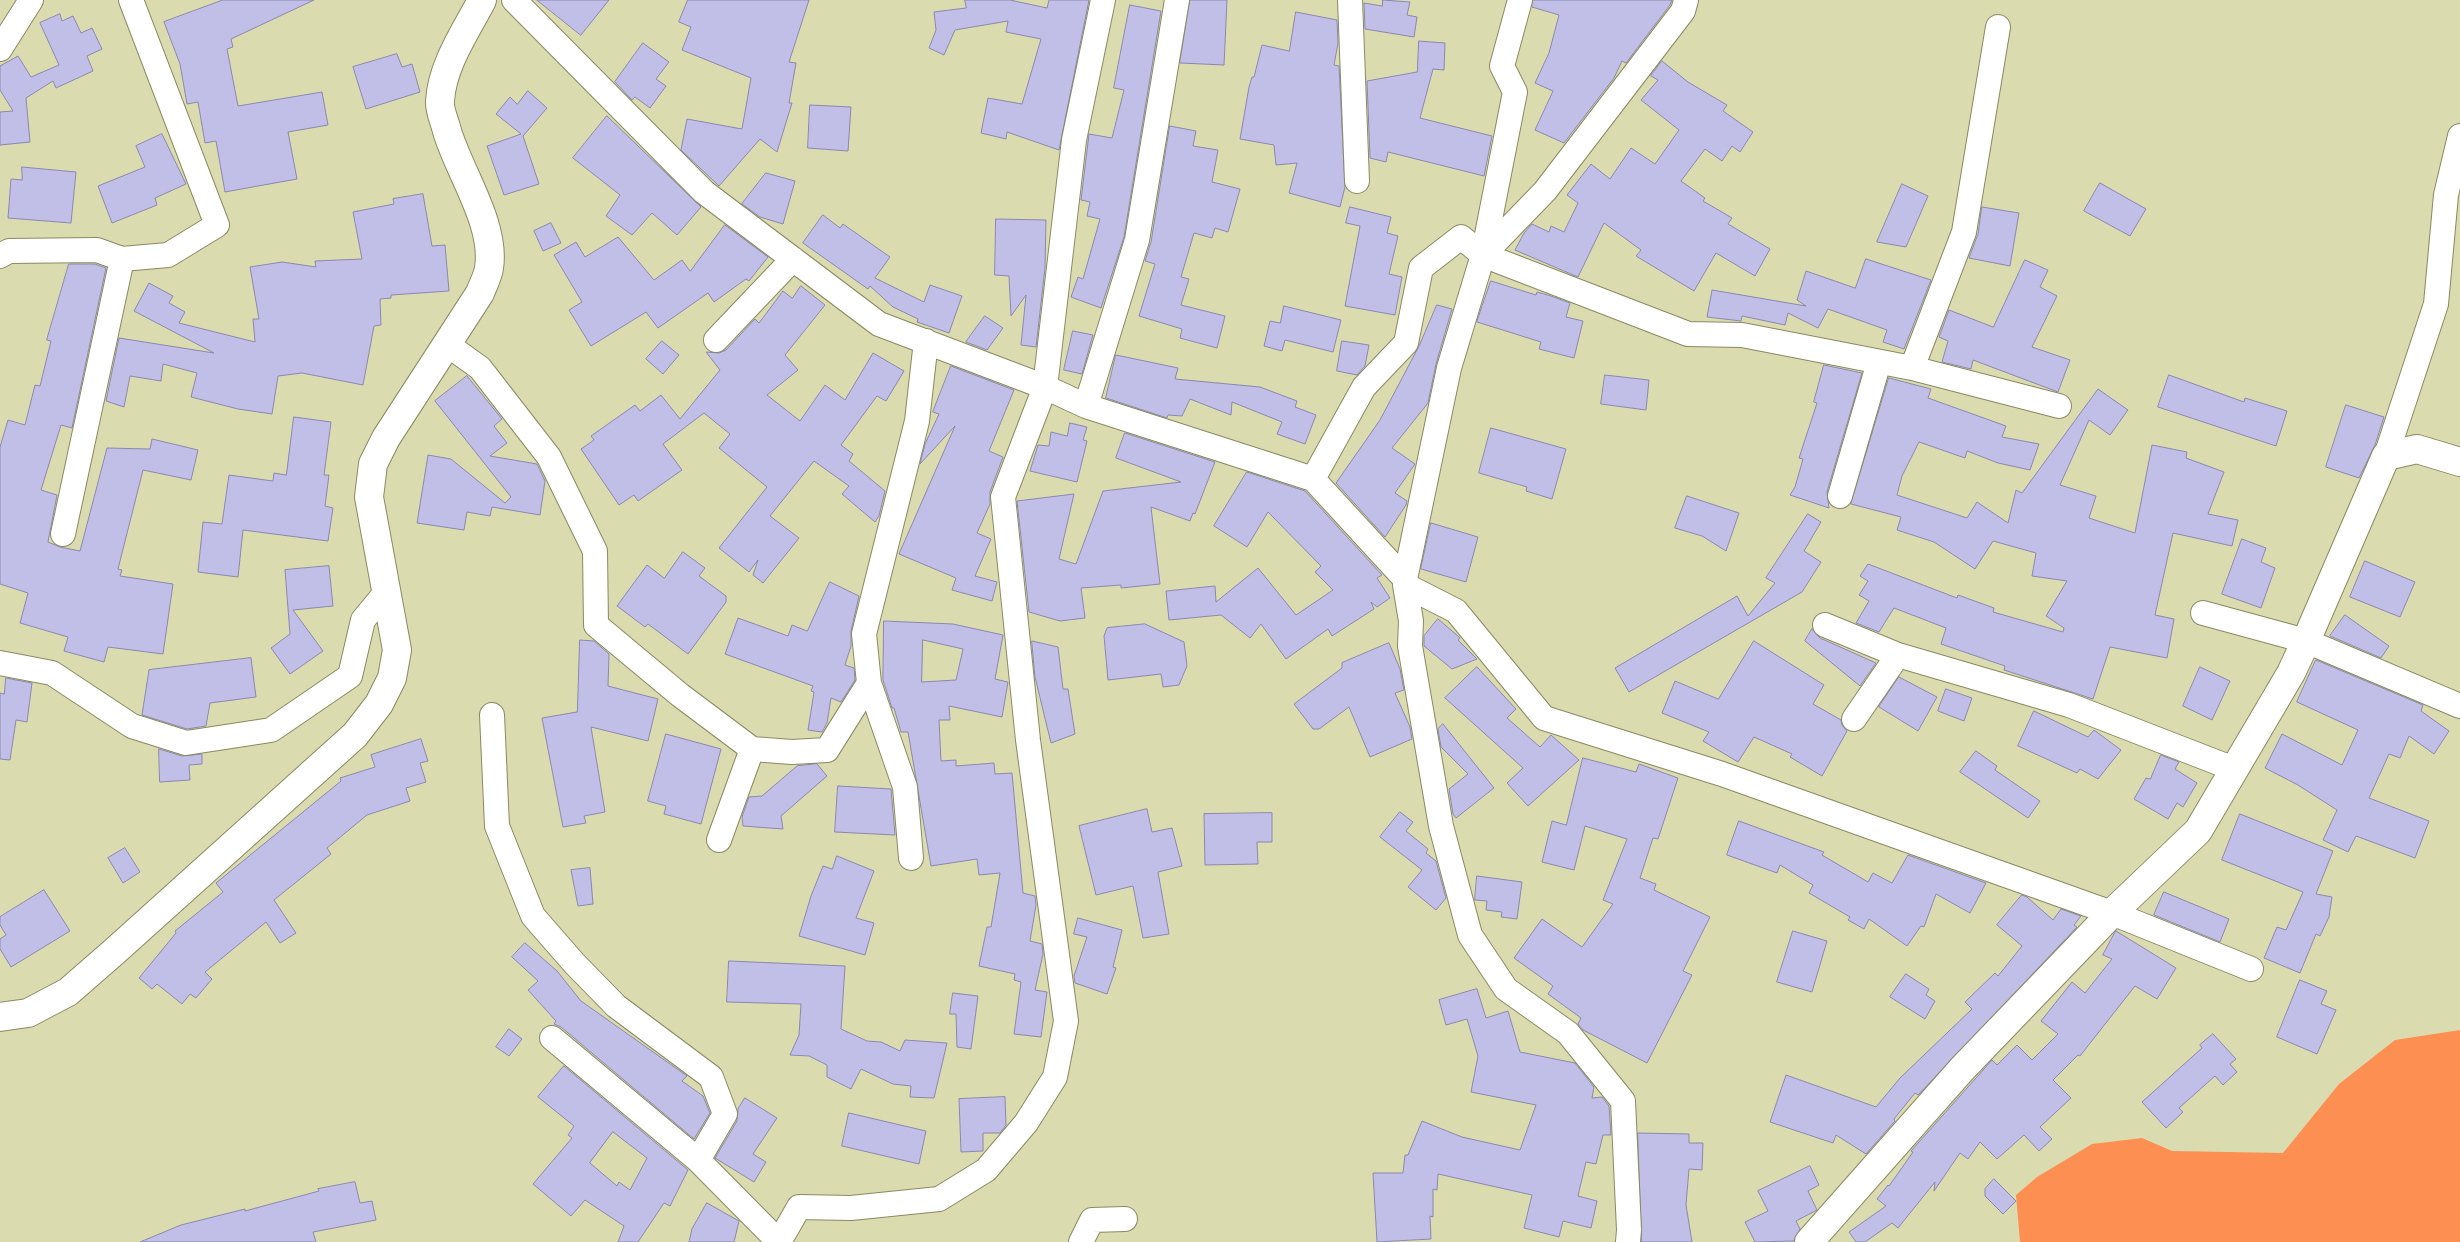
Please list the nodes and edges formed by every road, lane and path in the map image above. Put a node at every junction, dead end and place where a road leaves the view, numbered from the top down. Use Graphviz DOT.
graph roads {
  1 [pos="31,0"];
  2 [pos="131,0"];
  3 [pos="482,0"];
  4 [pos="514,0"];
  5 [pos="1103,0"];
  6 [pos="1177,0"];
  7 [pos="1350,0"];
  8 [pos="1520,0"];
  9 [pos="1686,0"];
  10 [pos="1998,27"];
  11 [pos="0,49"];
  12 [pos="2460,136"];
  13 [pos="1357,181"];
  14 [pos="1484,255"];
  15 [pos="0,256"];
  16 [pos="122,259"];
  17 [pos="792,259"];
  18 [pos="716,340"];
  19 [pos="926,341"];
  20 [pos="448,345"];
  21 [pos="1879,362"];
  22 [pos="1912,368"];
  23 [pos="1045,387"];
  24 [pos="1086,406"];
  25 [pos="2059,406"];
  26 [pos="2386,456"];
  27 [pos="2460,462"];
  28 [pos="1313,479"];
  29 [pos="1840,496"];
  30 [pos="63,534"];
  31 [pos="1405,582"];
  32 [pos="387,591"];
  33 [pos="2203,613"];
  34 [pos="1825,625"];
  35 [pos="2306,641"];
  36 [pos="1898,655"];
  37 [pos="0,663"];
  38 [pos="869,683"];
  39 [pos="2460,706"];
  40 [pos="492,715"];
  41 [pos="1854,719"];
  42 [pos="752,749"];
  43 [pos="2234,769"];
  44 [pos="719,840"];
  45 [pos="911,858"];
  46 [pos="2112,913"];
  47 [pos="2252,969"];
  48 [pos="0,1017"];
  49 [pos="552,1038"];
  50 [pos="698,1160"];
  51 [pos="1125,1219"];
  52 [pos="1081,1242"];
  53 [pos="1628,1242"];
  54 [pos="1809,1242"];
  1 -- 11 [label="street"];
  2 -- 16 [label="street"];
  3 -- 20 [label="main road"];
  4 -- 17 [label="street"];
  5 -- 23 [label="street"];
  6 -- 24 [label="street"];
  7 -- 13 [label="street"];
  8 -- 14 [label="street"];
  9 -- 14 [label="street"];
  10 -- 22 [label="street"];
  12 -- 26 [label="street"];
  14 -- 21 [label="street"];
  14 -- 28 [label="street"];
  14 -- 31 [label="street"];
  15 -- 16 [label="street"];
  16 -- 30 [label="street"];
  17 -- 18 [label="street"];
  17 -- 19 [label="street"];
  19 -- 23 [label="street"];
  19 -- 38 [label="street"];
  20 -- 32 [label="main road"];
  20 -- 42 [label="street"];
  21 -- 22 [label="street"];
  21 -- 29 [label="street"];
  22 -- 25 [label="street"];
  23 -- 24 [label="street"];
  23 -- 50 [label="street"];
  24 -- 28 [label="street"];
  26 -- 27 [label="main road"];
  26 -- 35 [label="main road"];
  28 -- 31 [label="street"];
  31 -- 46 [label="street"];
  31 -- 53 [label="street"];
  32 -- 37 [label="street"];
  32 -- 48 [label="main road"];
  33 -- 35 [label="street"];
  34 -- 36 [label="street"];
  35 -- 39 [label="street"];
  35 -- 43 [label="main road"];
  36 -- 41 [label="street"];
  36 -- 43 [label="street"];
  38 -- 42 [label="street"];
  38 -- 45 [label="street"];
  40 -- 50 [label="street"];
  42 -- 44 [label="street"];
  43 -- 46 [label="main road"];
  46 -- 47 [label="street"];
  46 -- 54 [label="main road"];
  49 -- 50 [label="street"];
  51 -- 52 [label="street"];
}
